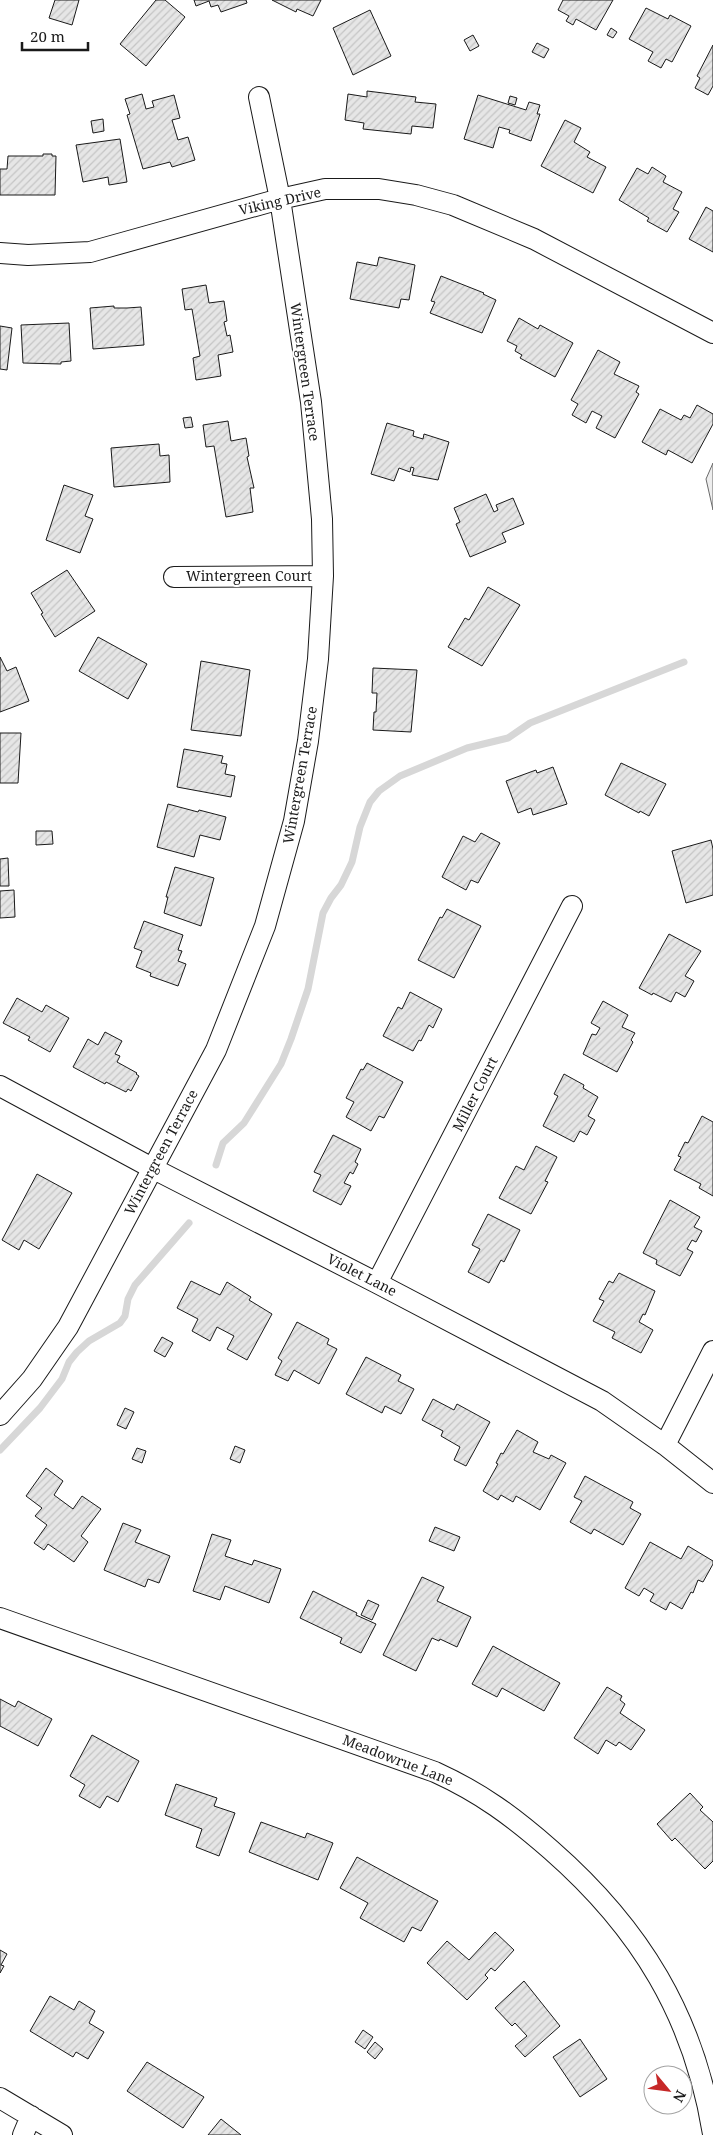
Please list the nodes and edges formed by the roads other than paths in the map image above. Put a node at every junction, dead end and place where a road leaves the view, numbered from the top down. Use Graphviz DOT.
graph roads {
  1 [pos="258,97"];
  2 [pos="280,199"];
  3 [pos="0,252"];
  4 [pos="713,333"];
  5 [pos="323,576"];
  6 [pos="174,577"];
  7 [pos="572,906"];
  8 [pos="0,1086"];
  9 [pos="152,1168"];
  10 [pos="377,1282"];
  11 [pos="713,1351"];
  12 [pos="0,1415"];
  13 [pos="665,1445"];
  14 [pos="713,1483"];
  15 [pos="0,1618"];
  16 [pos="0,2098"];
  17 [pos="31,2116"];
  18 [pos="713,2134"];
  19 [pos="22,2135"];
  20 [pos="62,2135"];
  1 -- 2 [label="street, Wintergreen Terrace"];
  2 -- 3 [label="street, Viking Drive"];
  2 -- 4 [label="street, Viking Drive"];
  2 -- 5 [label="street, Wintergreen Terrace"];
  5 -- 6 [label="street, Wintergreen Court"];
  5 -- 9 [label="street, Wintergreen Terrace"];
  7 -- 10 [label="street, Miller Court"];
  8 -- 9 [label="street, Violet Lane"];
  9 -- 10 [label="street, Violet Lane"];
  9 -- 12 [label="street, Wintergreen Terrace"];
  10 -- 13 [label="street, Violet Lane"];
  11 -- 13 [label="street"];
  13 -- 14 [label="street, Violet Lane"];
  15 -- 18 [label="street, Meadowrue Lane"];
  16 -- 17 [label="street"];
  17 -- 19 [label="street"];
  17 -- 20 [label="street"];
}
